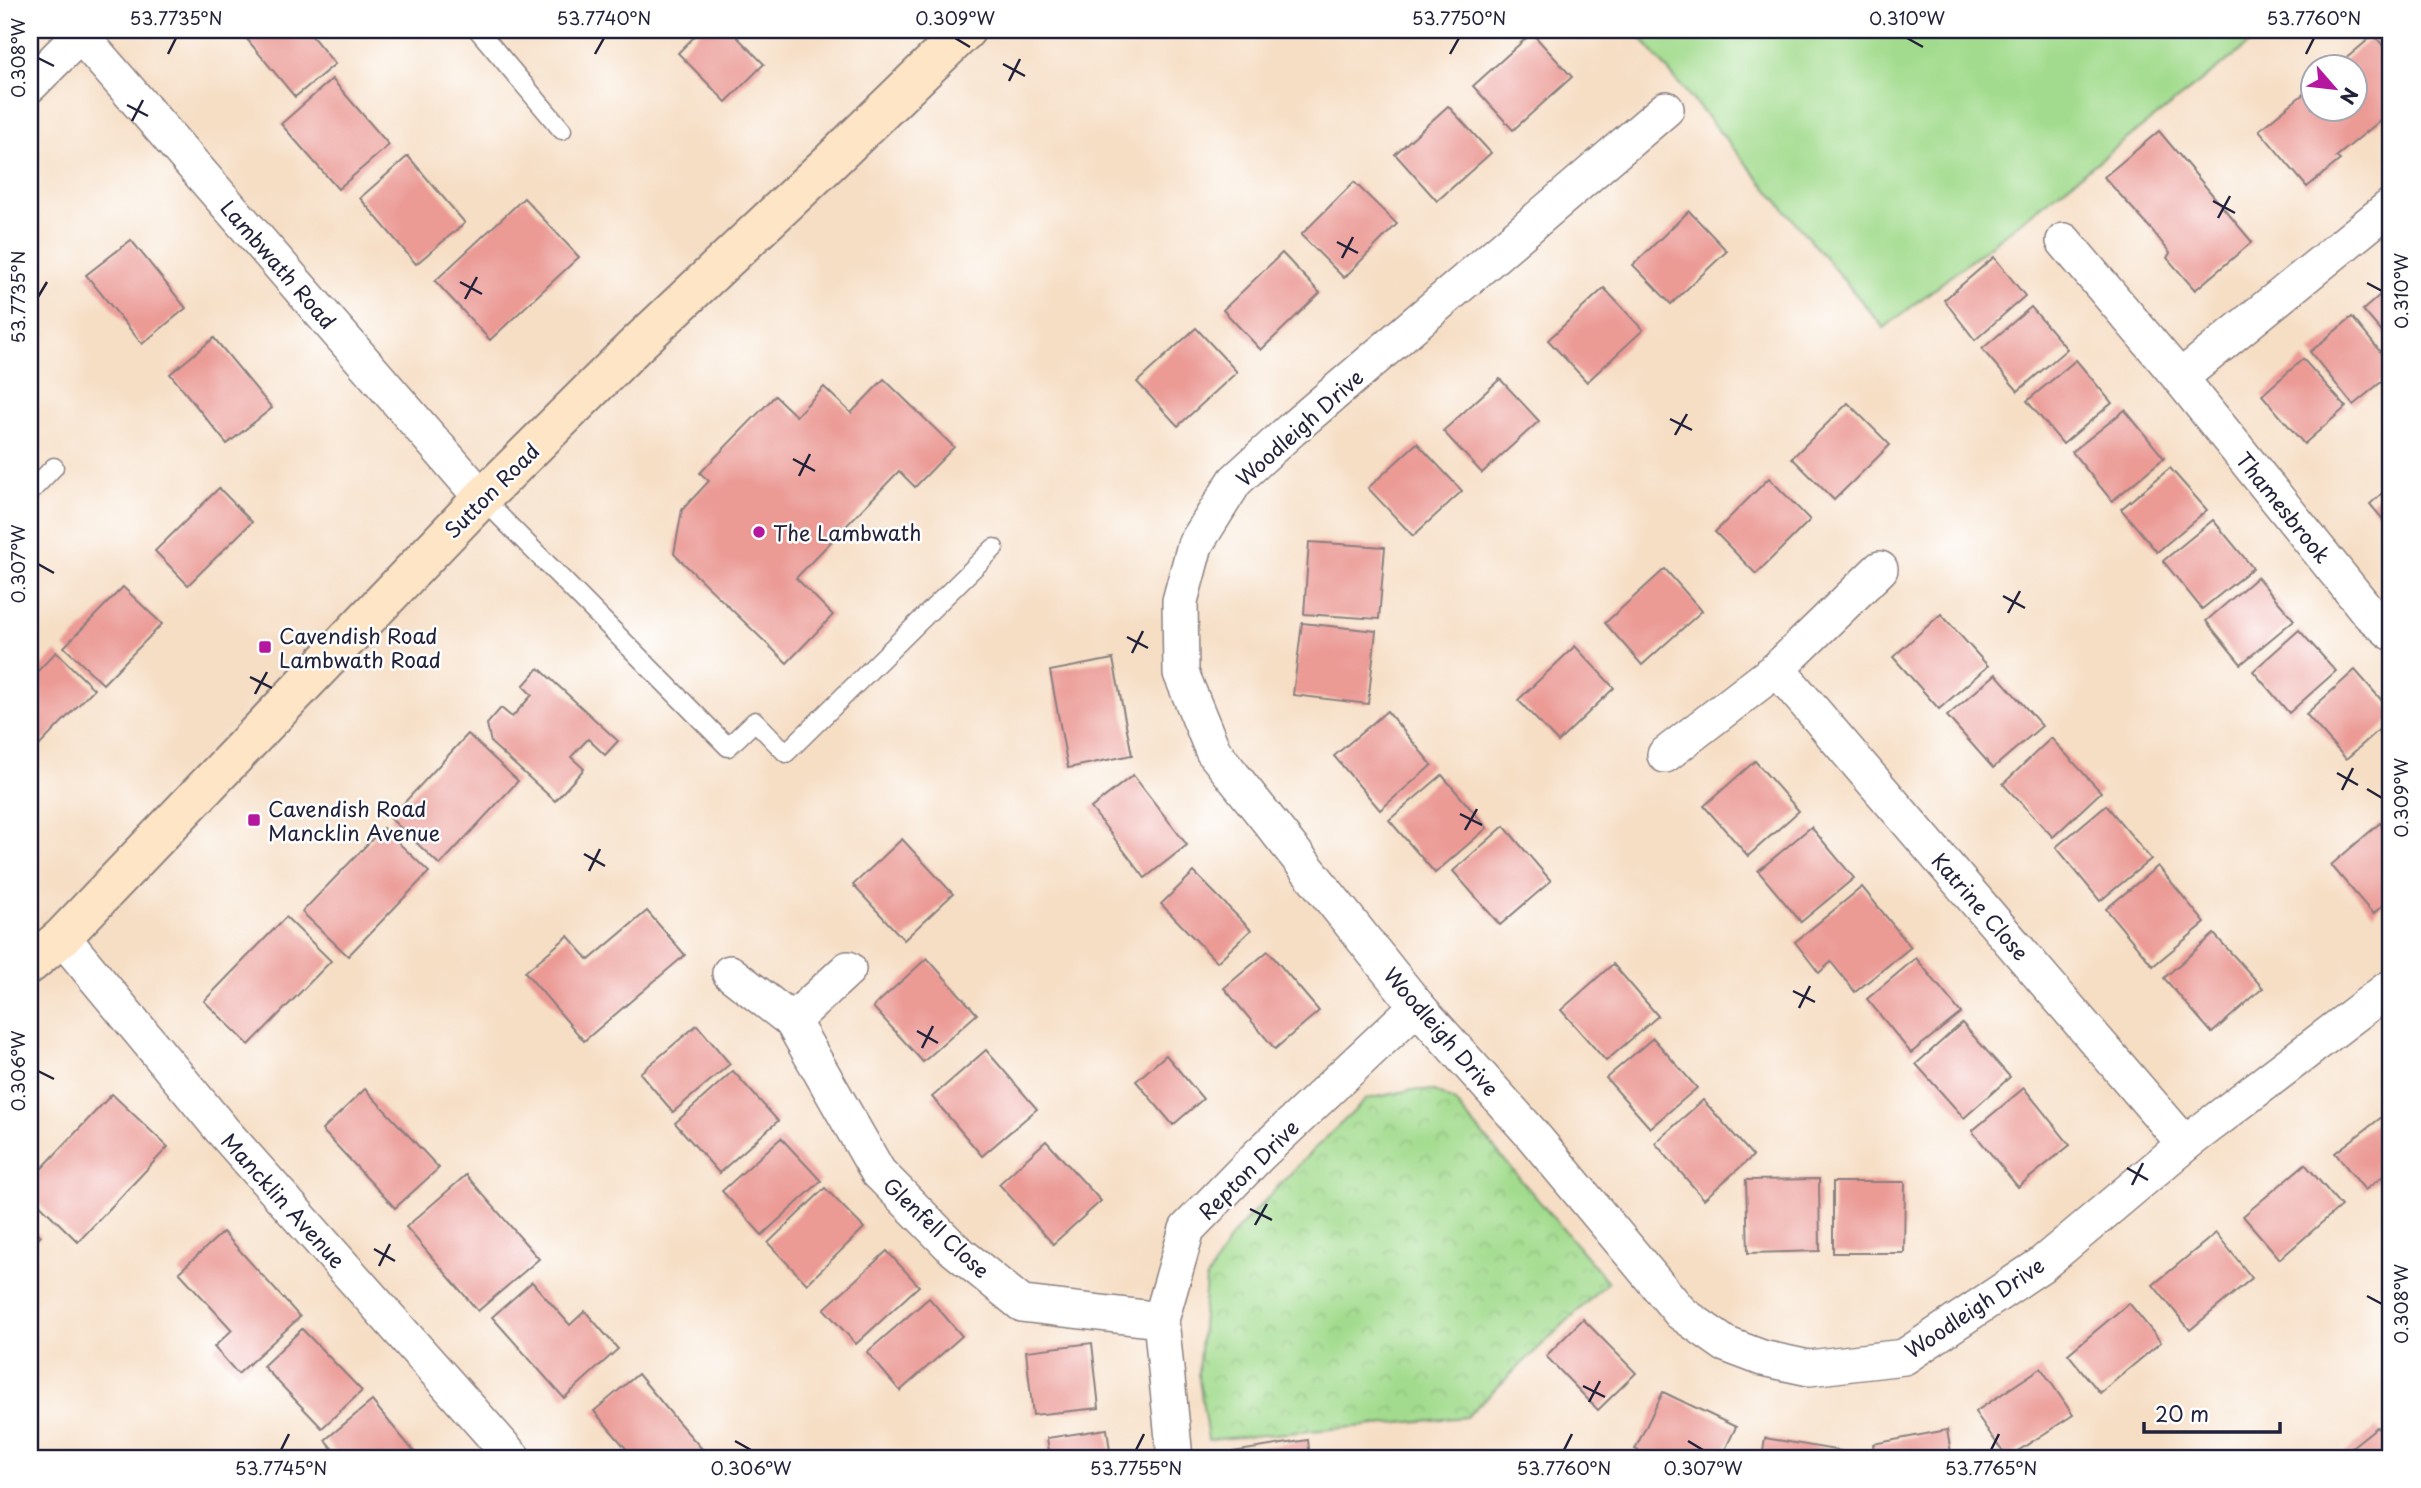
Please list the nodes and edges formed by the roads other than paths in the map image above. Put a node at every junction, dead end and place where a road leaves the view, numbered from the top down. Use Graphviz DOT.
graph roads {
  1 [pos="478,30"];
  2 [pos="966,30"];
  3 [pos="78,32"];
  4 [pos="30,85"];
  5 [pos="1666,109"];
  6 [pos="562,130"];
  7 [pos="2391,206"];
  8 [pos="2064,240"];
  9 [pos="2180,378"];
  10 [pos="54,467"];
  11 [pos="30,492"];
  12 [pos="482,498"];
  13 [pos="994,548"];
  14 [pos="1881,569"];
  15 [pos="2391,632"];
  16 [pos="1777,669"];
  17 [pos="1665,755"];
  18 [pos="62,937"];
  19 [pos="30,964"];
  20 [pos="848,969"];
  21 [pos="730,974"];
  22 [pos="2390,989"];
  23 [pos="1417,1006"];
  24 [pos="792,1021"];
  25 [pos="2185,1144"];
  26 [pos="1161,1320"];
  27 [pos="513,1458"];
  28 [pos="1175,1458"];
  1 -- 6 [label="lane"];
  2 -- 12 [label="street, Sutton Road"];
  3 -- 4 [label="street"];
  3 -- 12 [label="street, Lambwath Road"];
  5 -- 23 [label="street, Woodleigh Drive"];
  7 -- 9 [label="street"];
  8 -- 9 [label="street, Thamesbrook"];
  9 -- 15 [label="street, Thamesbrook"];
  10 -- 11 [label="lane"];
  12 -- 13 [label="lane"];
  12 -- 18 [label="street, Sutton Road"];
  14 -- 16 [label="street"];
  16 -- 17 [label="street"];
  16 -- 25 [label="street, Katrine Close"];
  18 -- 19 [label="street, Sutton Road"];
  18 -- 27 [label="street, Mancklin Avenue"];
  20 -- 24 [label="street"];
  21 -- 24 [label="street, Glenfell Close"];
  22 -- 25 [label="street, Woodleigh Drive"];
  23 -- 25 [label="street, Woodleigh Drive"];
  23 -- 26 [label="street, Repton Drive"];
  24 -- 26 [label="street, Glenfell Close"];
  26 -- 28 [label="street, Repton Drive"];
}
